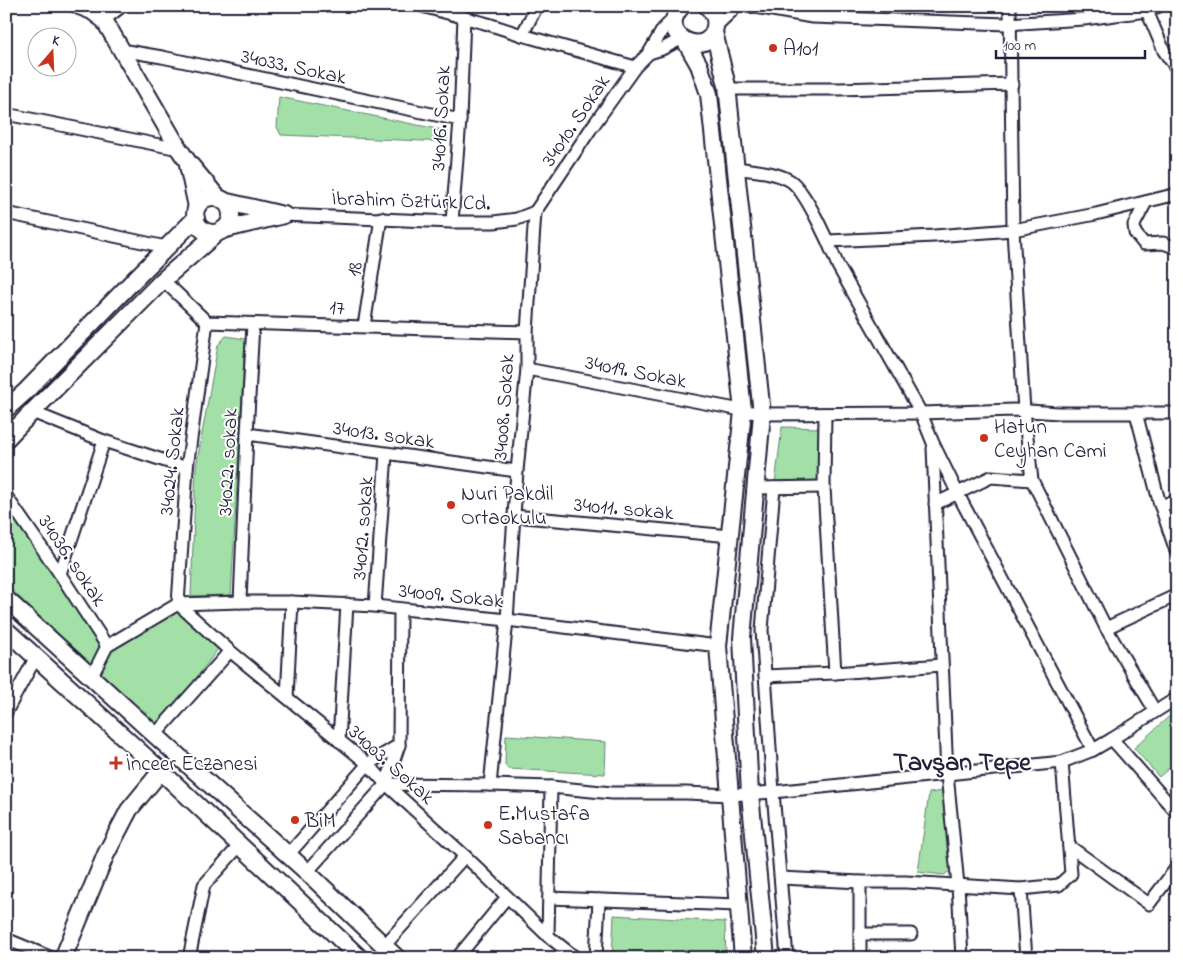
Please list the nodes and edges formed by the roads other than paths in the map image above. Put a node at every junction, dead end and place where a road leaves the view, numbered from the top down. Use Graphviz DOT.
graph roads {
  1 [pos="79,6"];
  2 [pos="122,6"];
  3 [pos="422,6"];
  4 [pos="537,6"];
  5 [pos="737,6"];
  6 [pos="749,6"];
  7 [pos="1010,6"];
  8 [pos="1159,6"];
  9 [pos="711,7"];
  10 [pos="1147,10"];
  11 [pos="676,11"];
  12 [pos="464,17"];
  13 [pos="104,20"];
  14 [pos="1011,24"];
  15 [pos="715,29"];
  16 [pos="522,35"];
  17 [pos="684,40"];
  18 [pos="121,50"];
  19 [pos="649,53"];
  20 [pos="635,67"];
  21 [pos="1177,69"];
  22 [pos="1012,84"];
  23 [pos="727,89"];
  24 [pos="6,114"];
  25 [pos="460,120"];
  26 [pos="183,156"];
  27 [pos="736,168"];
  28 [pos="1177,194"];
  29 [pos="221,200"];
  30 [pos="1146,202"];
  31 [pos="535,212"];
  32 [pos="6,213"];
  33 [pos="197,213"];
  34 [pos="284,215"];
  35 [pos="380,218"];
  36 [pos="452,222"];
  37 [pos="1013,230"];
  38 [pos="220,232"];
  39 [pos="828,241"];
  40 [pos="166,247"];
  41 [pos="1177,248"];
  42 [pos="163,280"];
  43 [pos="207,322"];
  44 [pos="253,324"];
  45 [pos="364,326"];
  46 [pos="527,332"];
  47 [pos="526,369"];
  48 [pos="6,409"];
  49 [pos="1024,410"];
  50 [pos="740,411"];
  51 [pos="32,412"];
  52 [pos="921,413"];
  53 [pos="1136,413"];
  54 [pos="1177,413"];
  55 [pos="762,414"];
  56 [pos="825,414"];
  57 [pos="247,434"];
  58 [pos="6,439"];
  59 [pos="104,441"];
  60 [pos="933,443"];
  61 [pos="386,454"];
  62 [pos="187,468"];
  63 [pos="517,471"];
  64 [pos="1032,480"];
  65 [pos="824,487"];
  66 [pos="755,488"];
  67 [pos="774,488"];
  68 [pos="958,493"];
  69 [pos="6,496"];
  70 [pos="1177,502"];
  71 [pos="935,504"];
  72 [pos="1160,505"];
  73 [pos="514,516"];
  74 [pos="730,536"];
  75 [pos="1177,554"];
  76 [pos="60,574"];
  77 [pos="1177,595"];
  78 [pos="6,599"];
  79 [pos="240,602"];
  80 [pos="292,602"];
  81 [pos="178,604"];
  82 [pos="347,604"];
  83 [pos="375,606"];
  84 [pos="400,609"];
  85 [pos="507,620"];
  86 [pos="1106,628"];
  87 [pos="6,630"];
  88 [pos="107,646"];
  89 [pos="718,646"];
  90 [pos="230,651"];
  91 [pos="36,657"];
  92 [pos="942,665"];
  93 [pos="835,673"];
  94 [pos="765,676"];
  95 [pos="91,678"];
  96 [pos="287,697"];
  97 [pos="1177,698"];
  98 [pos="1155,711"];
  99 [pos="6,712"];
  100 [pos="155,735"];
  101 [pos="1112,739"];
  102 [pos="339,741"];
  103 [pos="399,745"];
  104 [pos="1093,750"];
  105 [pos="1062,762"];
  106 [pos="368,764"];
  107 [pos="162,771"];
  108 [pos="947,774"];
  109 [pos="386,784"];
  110 [pos="490,785"];
  111 [pos="551,787"];
  112 [pos="773,792"];
  113 [pos="750,794"];
  114 [pos="730,795"];
  115 [pos="1177,813"];
  116 [pos="240,845"];
  117 [pos="1069,846"];
  118 [pos="288,855"];
  119 [pos="465,856"];
  120 [pos="1177,867"];
  121 [pos="307,872"];
  122 [pos="781,878"];
  123 [pos="860,882"];
  124 [pos="958,885"];
  125 [pos="1021,889"];
  126 [pos="507,897"];
  127 [pos="549,898"];
  128 [pos="599,900"];
  129 [pos="738,906"];
  130 [pos="860,934"];
  131 [pos="911,934"];
  132 [pos="548,936"];
  133 [pos="6,939"];
  134 [pos="384,946"];
  135 [pos="52,958"];
  136 [pos="63,958"];
  137 [pos="189,958"];
  138 [pos="360,958"];
  139 [pos="397,958"];
  140 [pos="457,958"];
  141 [pos="576,958"];
  142 [pos="596,958"];
  143 [pos="742,958"];
  144 [pos="766,958"];
  145 [pos="787,958"];
  146 [pos="860,958"];
  147 [pos="962,958"];
  148 [pos="1026,958"];
  1 -- 13 [label="street"];
  2 -- 13 [label="street"];
  3 -- 12 [label="street"];
  4 -- 16 [label="street"];
  5 -- 15 [label="street"];
  6 -- 14 [label="street"];
  7 -- 14 [label="street"];
  8 -- 10 [label="street"];
  9 -- 15 [label="street"];
  10 -- 14 [label="street"];
  10 -- 21 [label="street"];
  11 -- 17 [label="street"];
  11 -- 19 [label="street"];
  12 -- 16 [label="street"];
  12 -- 25 [label="street, 34016. Sokak"];
  13 -- 18 [label="street"];
  14 -- 22 [label="street"];
  15 -- 17 [label="street"];
  15 -- 23 [label="street"];
  16 -- 20 [label="street"];
  17 -- 19 [label="street"];
  17 -- 50 [label="street"];
  18 -- 25 [label="street, 34033. Sokak"];
  18 -- 26 [label="street"];
  19 -- 20 [label="street, 34010. Sokak"];
  20 -- 31 [label="street, 34010. Sokak"];
  22 -- 23 [label="street"];
  22 -- 37 [label="street"];
  23 -- 27 [label="street"];
  24 -- 26 [label="street"];
  25 -- 36 [label="street, 34016. Sokak"];
  26 -- 29 [label="street"];
  26 -- 33 [label="street"];
  27 -- 39 [label="street"];
  27 -- 55 [label="street"];
  28 -- 30 [label="street"];
  29 -- 33 [label="street"];
  29 -- 34 [label="street"];
  29 -- 38 [label="street"];
  30 -- 37 [label="street"];
  30 -- 41 [label="street"];
  31 -- 36 [label="street, İbrahim Öztürk Cd."];
  31 -- 46 [label="street, 34008. Sokak"];
  32 -- 40 [label="street"];
  33 -- 38 [label="street"];
  33 -- 40 [label="street"];
  34 -- 35 [label="street, İbrahim Öztürk Cd."];
  34 -- 38 [label="street"];
  35 -- 36 [label="street, İbrahim Öztürk Cd."];
  35 -- 45 [label="street, 18"];
  37 -- 39 [label="street"];
  37 -- 49 [label="street"];
  38 -- 42 [label="street"];
  39 -- 52 [label="street"];
  40 -- 48 [label="street"];
  42 -- 43 [label="street"];
  42 -- 51 [label="street"];
  43 -- 44 [label="street, 17"];
  43 -- 62 [label="street, 34024. Sokak"];
  44 -- 45 [label="street, 17"];
  44 -- 57 [label="street, 34022. sokak"];
  45 -- 46 [label="street, 17"];
  46 -- 47 [label="street, 34008. Sokak"];
  47 -- 50 [label="street, 34019. Sokak"];
  47 -- 63 [label="street, 34008. Sokak"];
  49 -- 52 [label="street, 34019. Sokak"];
  49 -- 53 [label="street, 34019. Sokak"];
  49 -- 64 [label="street"];
  50 -- 55 [label="street, 34019. Sokak"];
  50 -- 74 [label="street"];
  51 -- 58 [label="street"];
  51 -- 59 [label="street"];
  52 -- 56 [label="street, 34019. Sokak"];
  52 -- 60 [label="street"];
  53 -- 54 [label="street, 34019. Sokak"];
  53 -- 72 [label="street"];
  55 -- 56 [label="street, 34019. Sokak"];
  55 -- 66 [label="street"];
  56 -- 65 [label="street"];
  57 -- 61 [label="street, 34013. sokak"];
  57 -- 79 [label="street, 34022. sokak"];
  59 -- 62 [label="street"];
  59 -- 76 [label="street"];
  60 -- 68 [label="street"];
  60 -- 71 [label="street"];
  61 -- 63 [label="street, 34013. sokak"];
  61 -- 83 [label="street, 34012. sokak"];
  62 -- 81 [label="street, 34024. Sokak"];
  63 -- 73 [label="street, 34008. Sokak"];
  64 -- 68 [label="street"];
  64 -- 86 [label="street"];
  65 -- 67 [label="street"];
  65 -- 93 [label="street"];
  66 -- 67 [label="street"];
  66 -- 113 [label="street"];
  67 -- 94 [label="street"];
  68 -- 71 [label="street"];
  68 -- 104 [label="street"];
  69 -- 76 [label="street, 34036. sokak"];
  70 -- 72 [label="street"];
  71 -- 92 [label="street"];
  72 -- 75 [label="street"];
  73 -- 74 [label="street, 34011. sokak"];
  73 -- 85 [label="street, 34008. Sokak"];
  74 -- 89 [label="street"];
  76 -- 88 [label="street, 34036. sokak"];
  77 -- 86 [label="street"];
  78 -- 95 [label="street"];
  79 -- 80 [label="street, 34009. Sokak"];
  79 -- 81 [label="street, 34009. Sokak"];
  80 -- 82 [label="street, 34009. Sokak"];
  80 -- 96 [label="street"];
  81 -- 88 [label="street"];
  81 -- 90 [label="street, 34003. Sokak"];
  82 -- 83 [label="street, 34009. Sokak"];
  82 -- 102 [label="street"];
  83 -- 84 [label="street, 34009. Sokak"];
  84 -- 85 [label="street, 34009. Sokak"];
  84 -- 103 [label="street"];
  85 -- 89 [label="street, 34009. Sokak"];
  85 -- 110 [label="street, 34008. Sokak"];
  86 -- 98 [label="street"];
  87 -- 91 [label="street"];
  88 -- 95 [label="street"];
  89 -- 114 [label="street"];
  90 -- 96 [label="street, 34003. Sokak"];
  90 -- 100 [label="street"];
  91 -- 99 [label="street"];
  91 -- 107 [label="street"];
  92 -- 93 [label="street"];
  92 -- 108 [label="street"];
  93 -- 94 [label="street"];
  94 -- 112 [label="street"];
  95 -- 100 [label="street"];
  96 -- 102 [label="street, 34003. Sokak"];
  97 -- 98 [label="street"];
  98 -- 101 [label="street"];
  100 -- 118 [label="street"];
  101 -- 104 [label="street"];
  101 -- 115 [label="street"];
  102 -- 106 [label="street, 34003. Sokak"];
  103 -- 106 [label="street"];
  103 -- 109 [label="street"];
  104 -- 105 [label="street"];
  105 -- 108 [label="street"];
  105 -- 117 [label="street"];
  106 -- 109 [label="street, 34003. Sokak"];
  106 -- 118 [label="street"];
  107 -- 116 [label="street"];
  107 -- 136 [label="street"];
  108 -- 112 [label="street"];
  108 -- 124 [label="street"];
  109 -- 110 [label="street"];
  109 -- 119 [label="street, 34003. Sokak"];
  109 -- 121 [label="street"];
  110 -- 111 [label="street"];
  111 -- 114 [label="street"];
  111 -- 127 [label="street"];
  112 -- 113 [label="street"];
  112 -- 122 [label="street"];
  113 -- 114 [label="street"];
  113 -- 144 [label="street"];
  114 -- 129 [label="street"];
  116 -- 137 [label="street"];
  116 -- 138 [label="street"];
  117 -- 120 [label="street"];
  117 -- 125 [label="street"];
  118 -- 121 [label="street"];
  119 -- 126 [label="street, 34003. Sokak"];
  119 -- 134 [label="street"];
  121 -- 134 [label="street"];
  122 -- 123 [label="street"];
  122 -- 145 [label="street"];
  123 -- 124 [label="street"];
  123 -- 130 [label="street"];
  124 -- 125 [label="street"];
  124 -- 147 [label="street"];
  125 -- 148 [label="street"];
  126 -- 132 [label="street, 34003. Sokak"];
  126 -- 140 [label="street"];
  127 -- 128 [label="street"];
  127 -- 132 [label="street"];
  128 -- 129 [label="street"];
  128 -- 142 [label="street"];
  129 -- 143 [label="street"];
  130 -- 131 [label="street"];
  130 -- 146 [label="street"];
  132 -- 141 [label="street, 34003. Sokak"];
  133 -- 135 [label="street"];
  134 -- 139 [label="street"];
}
